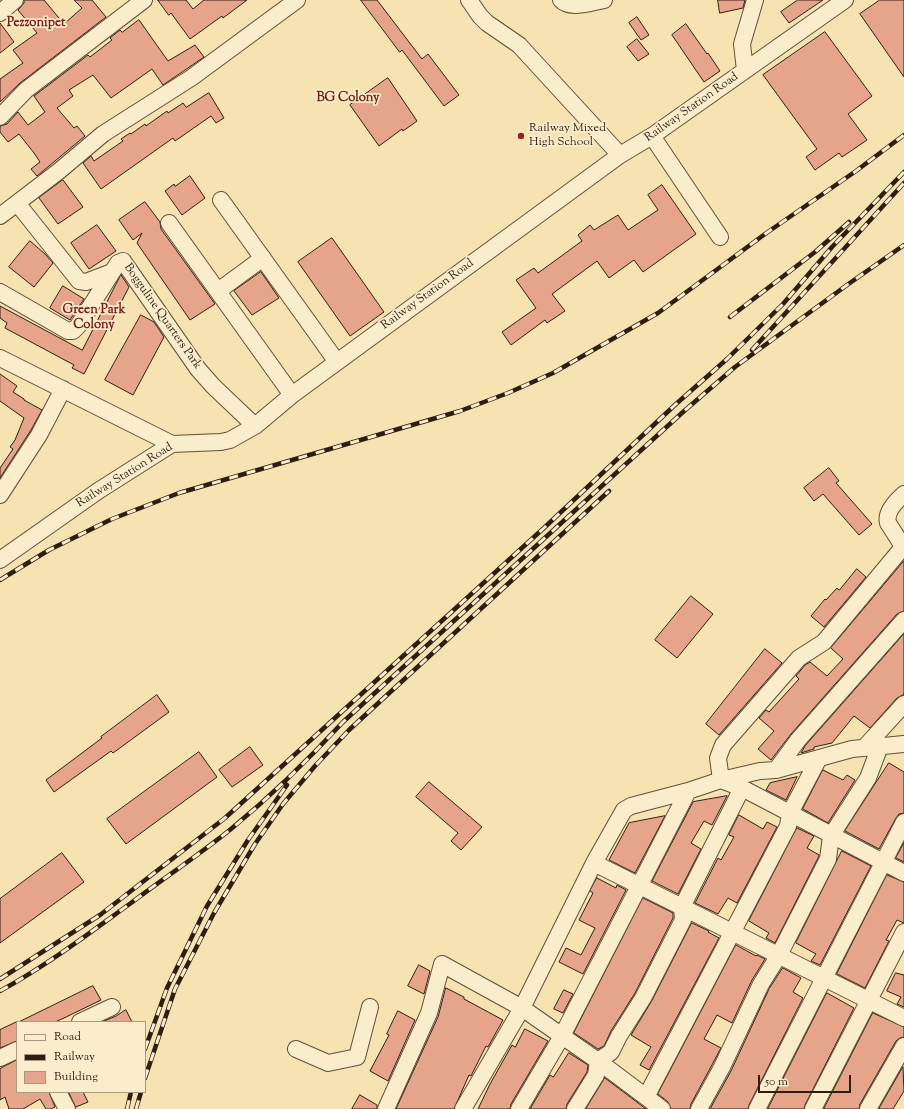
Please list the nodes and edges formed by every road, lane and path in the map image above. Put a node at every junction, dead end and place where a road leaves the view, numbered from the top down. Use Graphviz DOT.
graph roads {
  1 [pos="15,0"];
  2 [pos="297,0"];
  3 [pos="469,0"];
  4 [pos="604,0"];
  5 [pos="755,0"];
  6 [pos="845,0"];
  7 [pos="561,1"];
  8 [pos="134,3"];
  9 [pos="0,13"];
  10 [pos="745,70"];
  11 [pos="0,117"];
  12 [pos="652,136"];
  13 [pos="620,155"];
  14 [pos="221,200"];
  15 [pos="17,203"];
  16 [pos="0,216"];
  17 [pos="169,223"];
  18 [pos="720,237"];
  19 [pos="263,258"];
  20 [pos="112,272"];
  21 [pos="218,291"];
  22 [pos="0,292"];
  23 [pos="0,358"];
  24 [pos="337,362"];
  25 [pos="63,388"];
  26 [pos="292,395"];
  27 [pos="255,426"];
  28 [pos="172,444"];
  29 [pos="904,494"];
  30 [pos="0,495"];
  31 [pos="904,548"];
  32 [pos="0,560"];
  33 [pos="904,620"];
  34 [pos="904,704"];
  35 [pos="904,744"];
  36 [pos="880,746"];
  37 [pos="864,748"];
  38 [pos="819,758"];
  39 [pos="776,770"];
  40 [pos="721,780"];
  41 [pos="742,788"];
  42 [pos="688,791"];
  43 [pos="790,813"];
  44 [pos="904,822"];
  45 [pos="832,836"];
  46 [pos="883,862"];
  47 [pos="594,864"];
  48 [pos="904,873"];
  49 [pos="639,886"];
  50 [pos="682,907"];
  51 [pos="732,932"];
  52 [pos="904,932"];
  53 [pos="779,955"];
  54 [pos="824,978"];
  55 [pos="869,1000"];
  56 [pos="370,1007"];
  57 [pos="112,1008"];
  58 [pos="522,1008"];
  59 [pos="904,1018"];
  60 [pos="82,1021"];
  61 [pos="562,1036"];
  62 [pos="904,1046"];
  63 [pos="296,1049"];
  64 [pos="16,1050"];
  65 [pos="0,1058"];
  66 [pos="598,1061"];
  67 [pos="59,1093"];
  68 [pos="646,1097"];
  69 [pos="67,1109"];
  70 [pos="386,1109"];
  71 [pos="463,1109"];
  72 [pos="519,1109"];
  73 [pos="574,1109"];
  74 [pos="662,1109"];
  75 [pos="699,1109"];
  76 [pos="757,1109"];
  77 [pos="813,1109"];
  78 [pos="868,1109"];
  1 -- 9 [label="street"];
  2 -- 15 [label="street"];
  3 -- 13 [label="street"];
  4 -- 7 [label="street"];
  5 -- 10 [label="street"];
  6 -- 10 [label="street, Railway Station Road"];
  8 -- 11 [label="street"];
  10 -- 12 [label="street, Railway Station Road"];
  12 -- 13 [label="street, Railway Station Road"];
  12 -- 18 [label="street"];
  13 -- 24 [label="street, Railway Station Road"];
  14 -- 19 [label="street"];
  15 -- 16 [label="street"];
  15 -- 20 [label="street"];
  17 -- 21 [label="street"];
  19 -- 21 [label="street"];
  19 -- 24 [label="street"];
  20 -- 22 [label="street, Bogguline Quarters Park"];
  20 -- 27 [label="street, Bogguline Quarters Park"];
  21 -- 26 [label="street"];
  23 -- 25 [label="street"];
  24 -- 26 [label="street, Railway Station Road"];
  25 -- 28 [label="street"];
  25 -- 30 [label="street"];
  26 -- 27 [label="street, Railway Station Road"];
  27 -- 28 [label="street, Railway Station Road"];
  28 -- 32 [label="street, Railway Station Road"];
  29 -- 31 [label="street"];
  31 -- 40 [label="street"];
  33 -- 39 [label="street"];
  34 -- 37 [label="street"];
  35 -- 36 [label="street"];
  36 -- 37 [label="street"];
  36 -- 45 [label="street"];
  37 -- 38 [label="street"];
  38 -- 39 [label="street"];
  38 -- 43 [label="street"];
  39 -- 40 [label="street"];
  40 -- 41 [label="street"];
  40 -- 42 [label="street"];
  41 -- 43 [label="street"];
  41 -- 50 [label="street"];
  42 -- 47 [label="street"];
  42 -- 49 [label="street"];
  43 -- 45 [label="street"];
  43 -- 51 [label="street"];
  44 -- 46 [label="street"];
  45 -- 46 [label="street"];
  45 -- 53 [label="street"];
  46 -- 48 [label="street"];
  46 -- 54 [label="street"];
  47 -- 49 [label="street"];
  47 -- 58 [label="street"];
  49 -- 50 [label="street"];
  49 -- 61 [label="street"];
  50 -- 51 [label="street"];
  50 -- 66 [label="street"];
  51 -- 53 [label="street"];
  51 -- 68 [label="street"];
  52 -- 55 [label="street"];
  53 -- 54 [label="street"];
  53 -- 75 [label="street"];
  54 -- 55 [label="street"];
  54 -- 76 [label="street"];
  55 -- 59 [label="street"];
  55 -- 77 [label="street"];
  56 -- 63 [label="street"];
  57 -- 60 [label="street"];
  58 -- 61 [label="street"];
  58 -- 70 [label="street"];
  58 -- 71 [label="street"];
  61 -- 66 [label="street"];
  61 -- 72 [label="street"];
  62 -- 78 [label="street"];
  64 -- 65 [label="street"];
  66 -- 68 [label="street"];
  66 -- 73 [label="street"];
  67 -- 69 [label="street"];
  68 -- 74 [label="street"];
}
